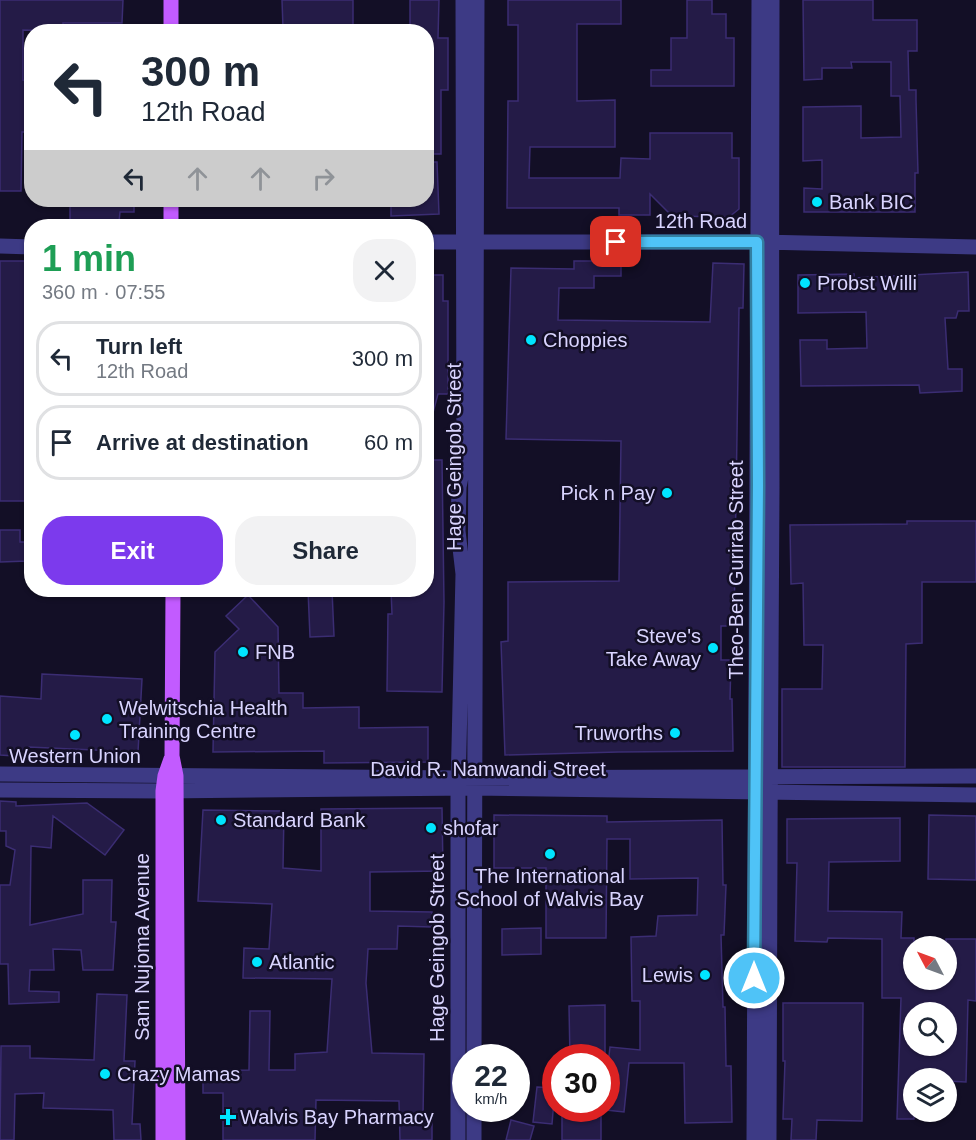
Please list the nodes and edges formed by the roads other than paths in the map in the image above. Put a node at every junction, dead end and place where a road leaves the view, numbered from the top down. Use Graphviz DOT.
graph roads {
  1 [pos="171,0"];
  2 [pos="464,0"];
  3 [pos="477,0"];
  4 [pos="759,0"];
  5 [pos="772,0"];
  6 [pos="171,24"];
  7 [pos="470,241"];
  8 [pos="434,242"];
  9 [pos="764,242"];
  10 [pos="0,246"];
  11 [pos="24,246"];
  12 [pos="976,247"];
  13 [pos="173,597"];
  14 [pos="0,774"];
  15 [pos="976,776"];
  16 [pos="466,783"];
  17 [pos="170,784"];
  18 [pos="762,785"];
  19 [pos="0,790"];
  20 [pos="976,795"];
  21 [pos="474,1044"];
  22 [pos="474,1122"];
  23 [pos="163,1140"];
  24 [pos="178,1140"];
  25 [pos="458,1140"];
  26 [pos="474,1140"];
  27 [pos="754,1140"];
  28 [pos="770,1140"];
  1 -- 6 [label="main road"];
  2 -- 7 [label="street, Hage Geingob Street"];
  3 -- 7 [label="street, Hage Geingob Street"];
  4 -- 9 [label="street, Theo-Ben Gurirab Street"];
  5 -- 9 [label="street, Theo-Ben Gurirab Street"];
  7 -- 8 [label="street, 12th Road"];
  7 -- 9 [label="street, 12th Road"];
  7 -- 16 [label="street, Hage Geingob Street"];
  9 -- 12 [label="street, 12th Road"];
  9 -- 18 [label="street, Theo-Ben Gurirab Street"];
  10 -- 11 [label="street"];
  13 -- 17 [label="main road, Sam Nujoma Avenue"];
  14 -- 17 [label="street, David R. Namwandi Street"];
  15 -- 18 [label="street, David R. Namwandi Street"];
  16 -- 17 [label="street, David R. Namwandi Street"];
  16 -- 18 [label="street, David R. Namwandi Street"];
  16 -- 21 [label="street, Hage Geingob Street"];
  16 -- 25 [label="street, Hage Geingob Street"];
  17 -- 19 [label="street, David R. Namwandi Street"];
  17 -- 23 [label="main road, Sam Nujoma Avenue"];
  17 -- 24 [label="main road, Sam Nujoma Avenue"];
  18 -- 20 [label="street, David R. Namwandi Street"];
  18 -- 27 [label="street, Theo-Ben Gurirab Street"];
  18 -- 28 [label="street, Theo-Ben Gurirab Street"];
  22 -- 26 [label="street"];
}
